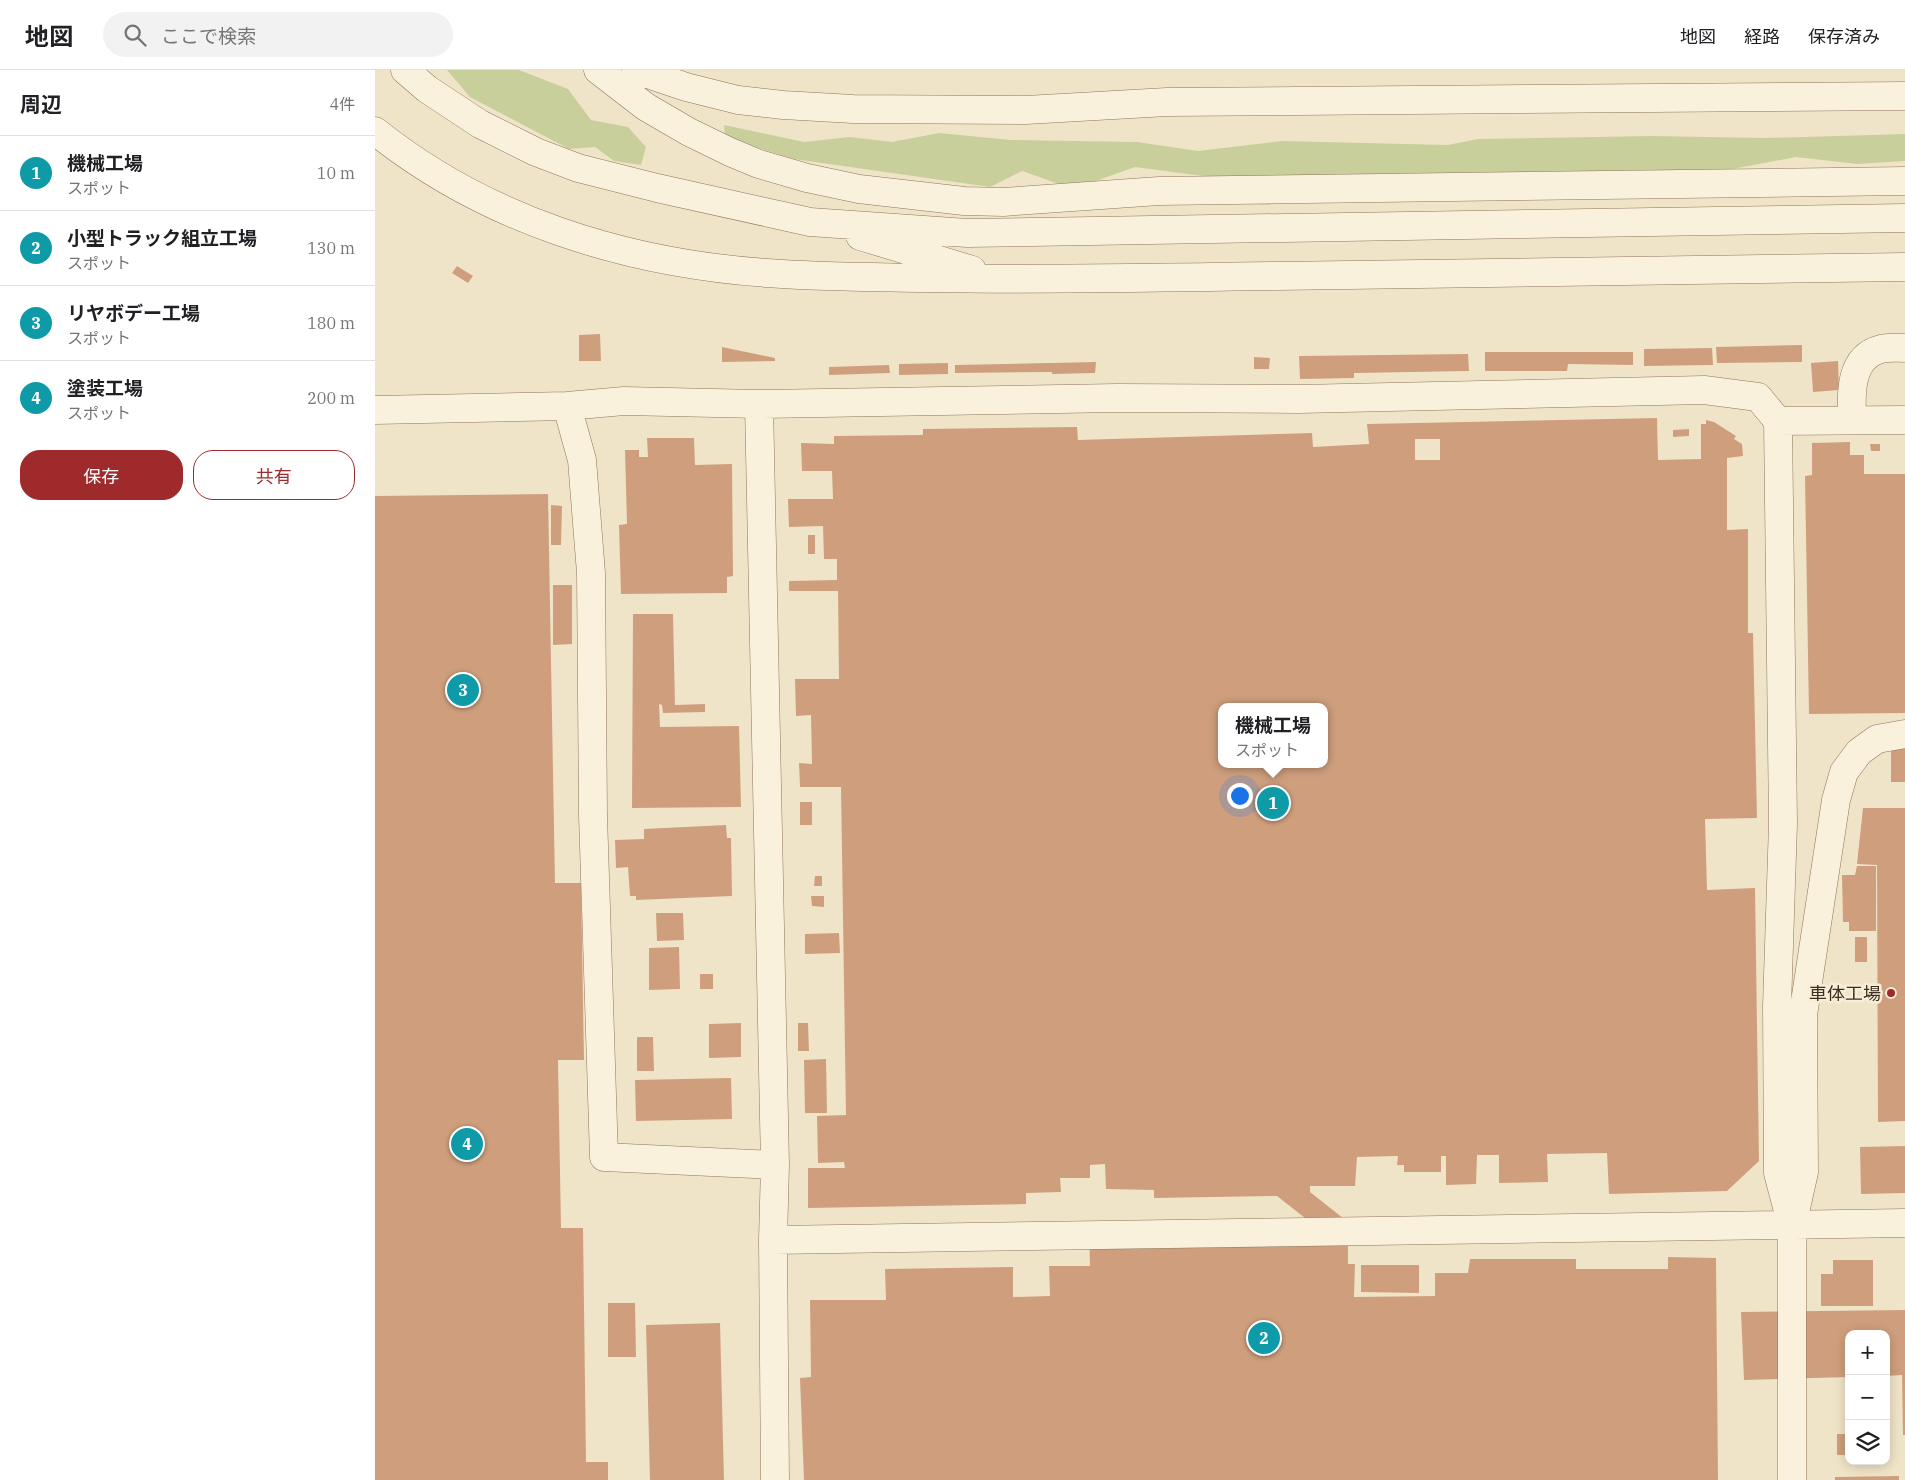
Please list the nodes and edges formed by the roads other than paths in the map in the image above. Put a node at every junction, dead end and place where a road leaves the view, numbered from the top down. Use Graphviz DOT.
graph roads {
  1 [pos="405,70"];
  2 [pos="598,70"];
  3 [pos="636,70"];
  4 [pos="1905,96"];
  5 [pos="375,131"];
  6 [pos="1905,181"];
  7 [pos="1905,218"];
  8 [pos="810,222"];
  9 [pos="1905,267"];
  10 [pos="1005,280"];
  11 [pos="1905,348"];
  12 [pos="759,404"];
  13 [pos="567,406"];
  14 [pos="375,410"];
  15 [pos="1852,420"];
  16 [pos="1905,420"];
  17 [pos="1778,421"];
  18 [pos="1902,735"];
  19 [pos="775,1165"];
  20 [pos="1905,1224"];
  21 [pos="1792,1226"];
  22 [pos="773,1240"];
  23 [pos="775,1480"];
  24 [pos="1792,1480"];
  1 -- 8 [label="lane"];
  2 -- 6 [label="lane"];
  3 -- 4 [label="lane"];
  5 -- 10 [label="lane"];
  7 -- 8 [label="lane"];
  8 -- 10 [label="lane"];
  9 -- 10 [label="lane"];
  11 -- 15 [label="lane"];
  12 -- 13 [label="lane"];
  12 -- 17 [label="lane"];
  12 -- 19 [label="lane"];
  13 -- 14 [label="lane"];
  13 -- 19 [label="lane"];
  15 -- 16 [label="lane"];
  15 -- 17 [label="lane"];
  17 -- 21 [label="lane"];
  18 -- 21 [label="lane"];
  19 -- 22 [label="lane"];
  20 -- 21 [label="lane"];
  21 -- 22 [label="lane"];
  21 -- 24 [label="lane"];
  22 -- 23 [label="lane"];
}
